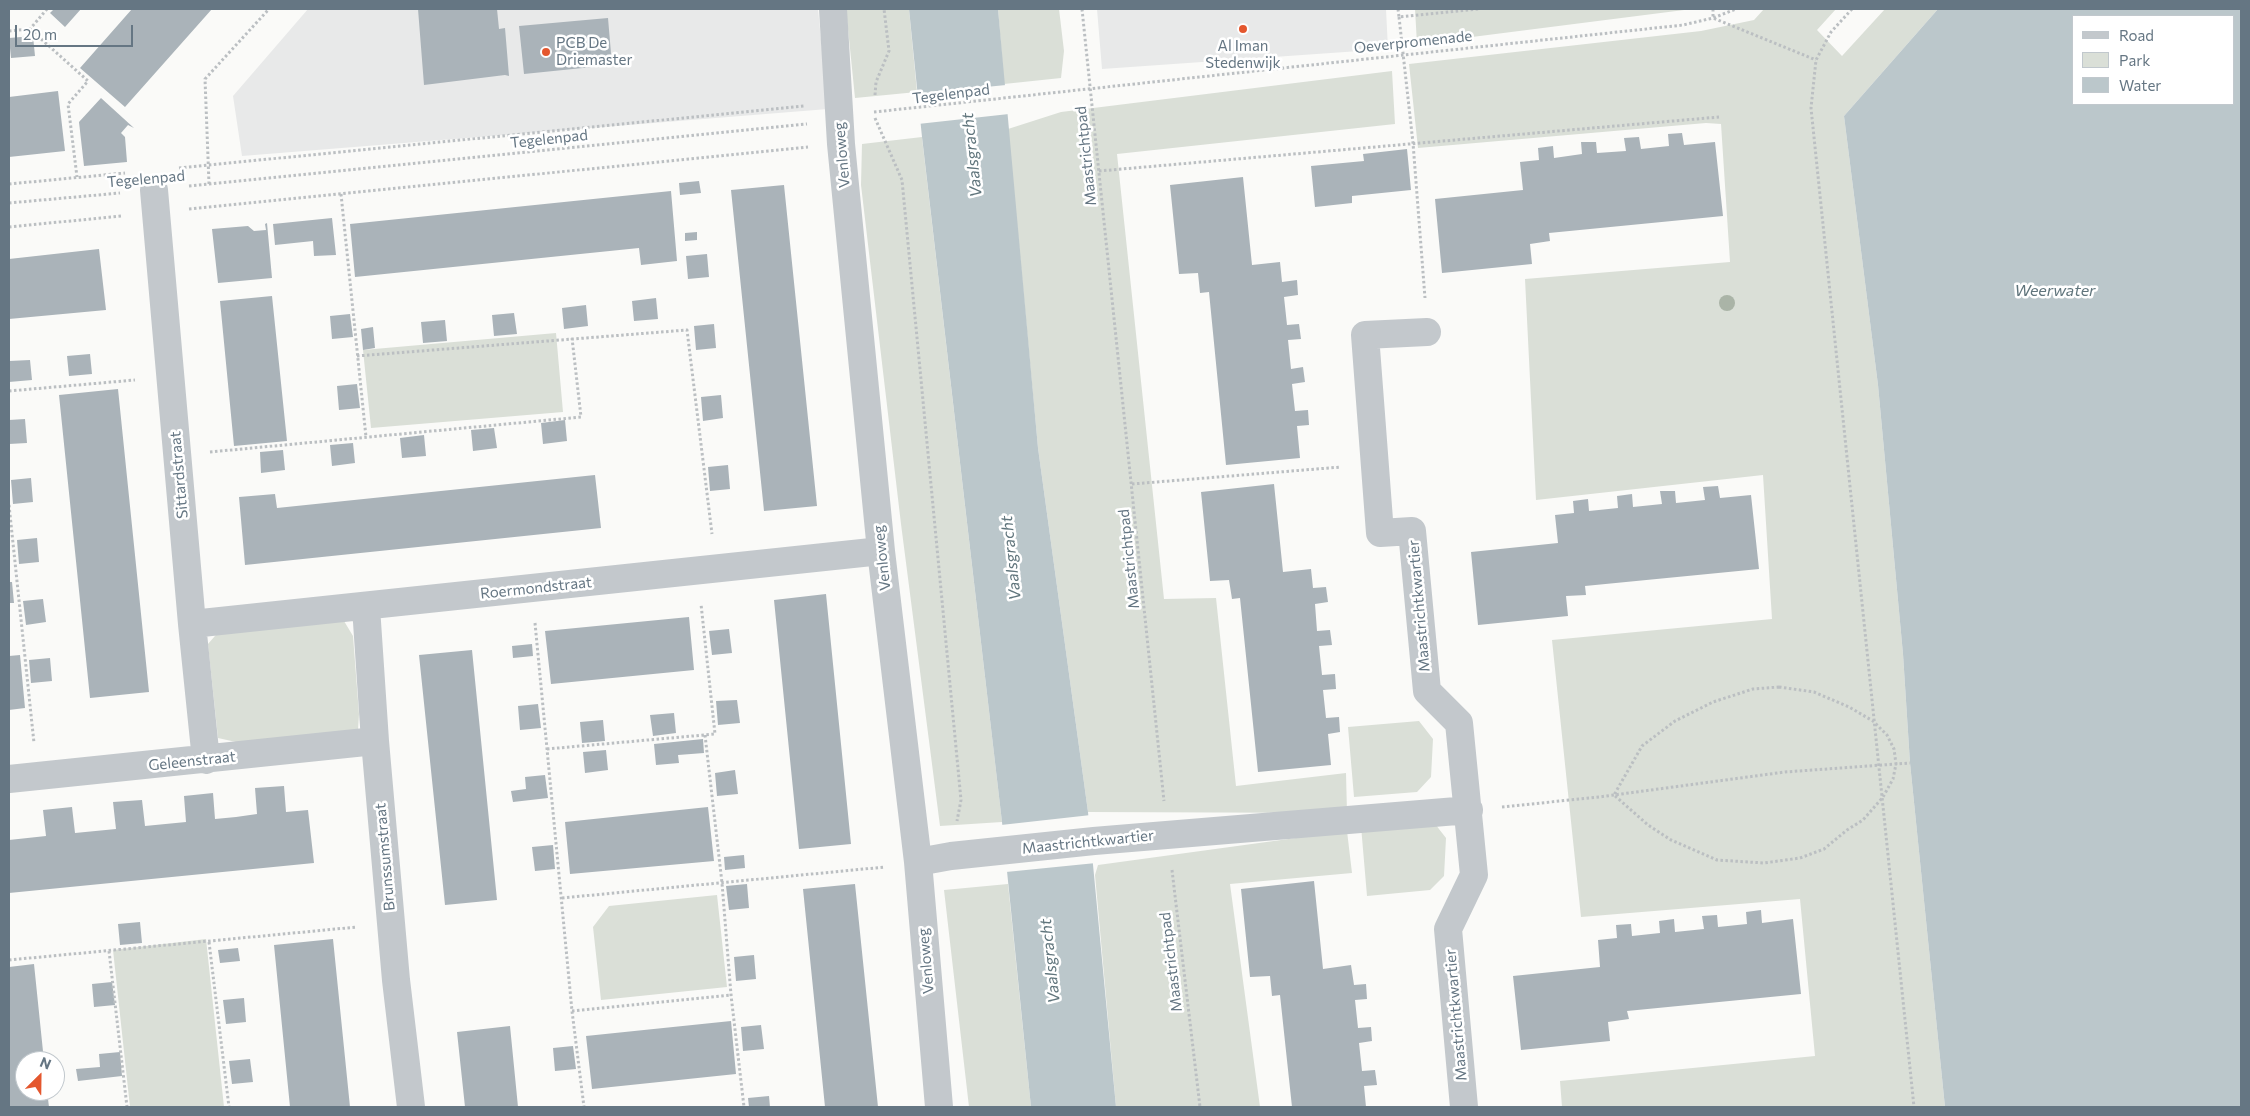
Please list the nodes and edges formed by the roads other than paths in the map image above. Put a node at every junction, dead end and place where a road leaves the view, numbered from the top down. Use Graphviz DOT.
graph roads {
  1 [pos="833,9"];
  2 [pos="154,201"];
  3 [pos="1427,332"];
  4 [pos="881,551"];
  5 [pos="366,607"];
  6 [pos="192,624"];
  7 [pos="375,741"];
  8 [pos="206,760"];
  9 [pos="9,779"];
  10 [pos="1469,810"];
  11 [pos="918,862"];
  12 [pos="411,1107"];
  13 [pos="939,1107"];
  14 [pos="1464,1107"];
  1 -- 4 [label="street, Venloweg"];
  2 -- 6 [label="street, Sittardstraat"];
  3 -- 10 [label="street, Maastrichtkwartier"];
  4 -- 5 [label="street, Roermondstraat"];
  4 -- 11 [label="street, Venloweg"];
  5 -- 6 [label="street, Roermondstraat"];
  5 -- 7 [label="street, Brunssumstraat"];
  6 -- 8 [label="street, Sittardstraat"];
  7 -- 8 [label="street, Geleenstraat"];
  7 -- 12 [label="street, Brunssumstraat"];
  8 -- 9 [label="street, Geleenstraat"];
  10 -- 11 [label="street, Maastrichtkwartier"];
  10 -- 14 [label="street, Maastrichtkwartier"];
  11 -- 13 [label="street, Venloweg"];
}
